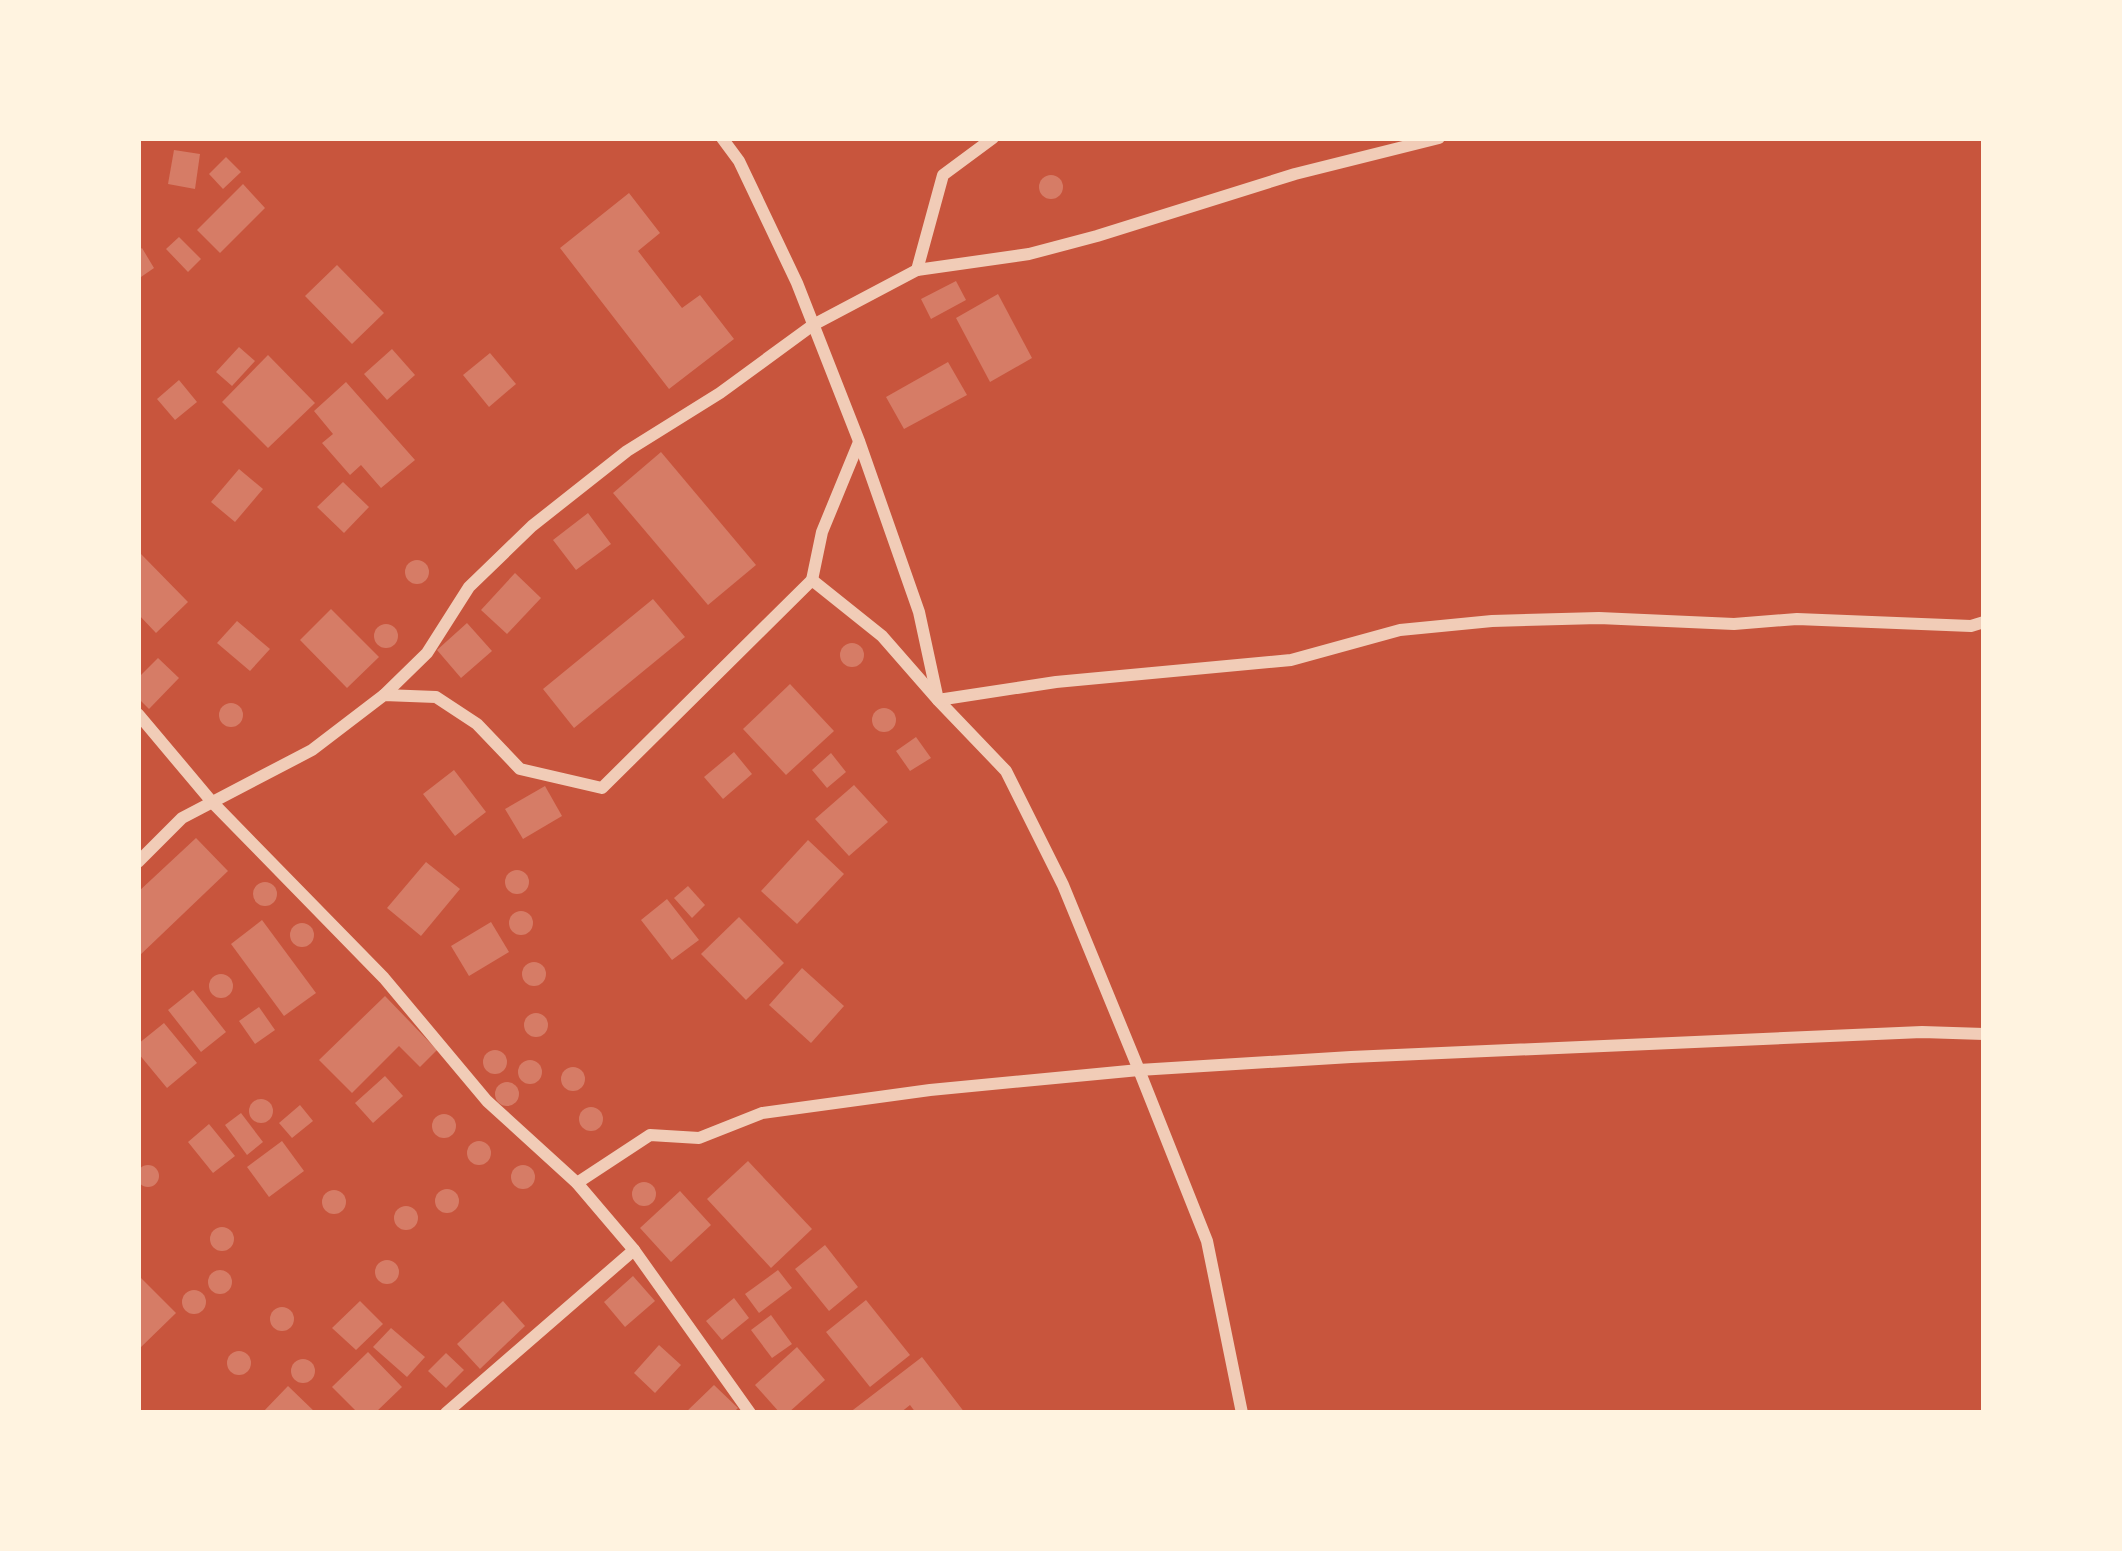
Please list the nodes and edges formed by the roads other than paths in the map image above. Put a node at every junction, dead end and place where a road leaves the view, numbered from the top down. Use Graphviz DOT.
graph roads {
  1 [pos="722,138"];
  2 [pos="993,138"];
  3 [pos="1439,138"];
  4 [pos="917,270"];
  5 [pos="813,326"];
  6 [pos="859,441"];
  7 [pos="812,580"];
  8 [pos="1984,622"];
  9 [pos="384,695"];
  10 [pos="938,700"];
  11 [pos="138,714"];
  12 [pos="212,802"];
  13 [pos="138,862"];
  14 [pos="1984,1034"];
  15 [pos="1138,1070"];
  16 [pos="577,1183"];
  17 [pos="634,1250"];
  18 [pos="446,1413"];
  19 [pos="750,1413"];
  20 [pos="1242,1413"];
  1 -- 5 [label="street"];
  2 -- 4 [label="street"];
  3 -- 4 [label="street"];
  4 -- 5 [label="street"];
  5 -- 6 [label="street"];
  5 -- 9 [label="street"];
  6 -- 7 [label="street"];
  6 -- 10 [label="street"];
  7 -- 9 [label="street"];
  7 -- 10 [label="street"];
  8 -- 10 [label="street"];
  9 -- 12 [label="street"];
  10 -- 15 [label="street"];
  11 -- 12 [label="street"];
  12 -- 13 [label="street"];
  12 -- 16 [label="street"];
  14 -- 15 [label="street"];
  15 -- 16 [label="street"];
  15 -- 20 [label="street"];
  16 -- 17 [label="street"];
  17 -- 18 [label="street"];
  17 -- 19 [label="street"];
}
